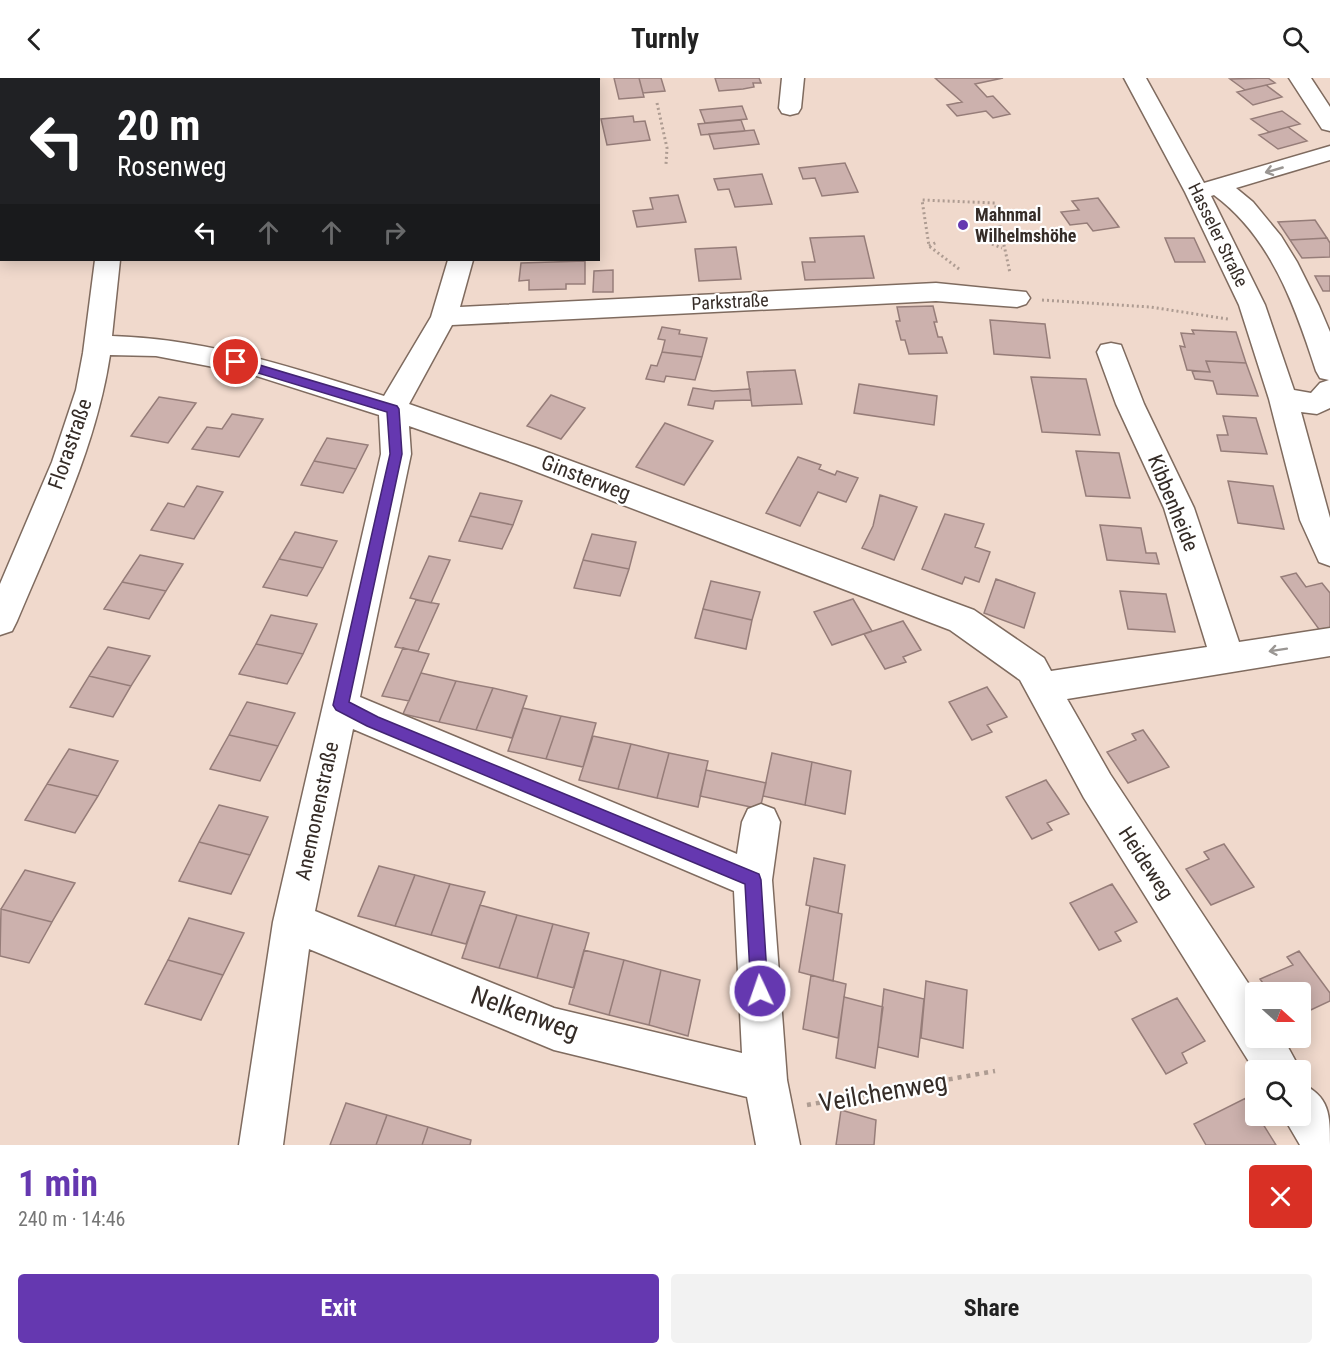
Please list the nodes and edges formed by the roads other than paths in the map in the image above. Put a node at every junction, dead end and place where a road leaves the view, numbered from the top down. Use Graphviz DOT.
graph roads {
  1 [pos="793,78"];
  2 [pos="1135,78"];
  3 [pos="1302,82"];
  4 [pos="1330,86"];
  5 [pos="790,108"];
  6 [pos="1330,124"];
  7 [pos="1330,153"];
  8 [pos="1208,189"];
  9 [pos="107,261"];
  10 [pos="460,261"];
  11 [pos="1017,298"];
  12 [pos="444,317"];
  13 [pos="99,345"];
  14 [pos="1111,352"];
  15 [pos="1330,371"];
  16 [pos="1330,390"];
  17 [pos="1283,399"];
  18 [pos="393,409"];
  19 [pos="1330,553"];
  20 [pos="0,621"];
  21 [pos="1330,642"];
  22 [pos="1227,658"];
  23 [pos="1041,688"];
  24 [pos="341,705"];
  25 [pos="761,822"];
  26 [pos="753,880"];
  27 [pos="293,922"];
  28 [pos="1245,1017"];
  29 [pos="771,1112"];
  30 [pos="1311,1122"];
  31 [pos="261,1145"];
  32 [pos="1326,1145"];
  1 -- 5 [label="street"];
  2 -- 8 [label="street, Hasseler Straße"];
  3 -- 4 [label="street"];
  3 -- 6 [label="street"];
  7 -- 8 [label="street, one-way"];
  8 -- 15 [label="street, Hasseler Straße"];
  8 -- 17 [label="street, Hasseler Straße"];
  9 -- 13 [label="street, Florastraße"];
  10 -- 12 [label="street"];
  11 -- 12 [label="street, Parkstraße"];
  12 -- 18 [label="street"];
  13 -- 18 [label="street, Ginsterweg"];
  13 -- 20 [label="street, Florastraße"];
  14 -- 22 [label="street, Kibbenheide"];
  16 -- 17 [label="street"];
  17 -- 19 [label="street, Hasseler Straße"];
  18 -- 23 [label="street, Ginsterweg"];
  18 -- 24 [label="street, Anemonenstraße"];
  21 -- 22 [label="street, one-way"];
  22 -- 23 [label="street"];
  23 -- 28 [label="street, Heideweg"];
  24 -- 26 [label="street"];
  24 -- 27 [label="street, Anemonenstraße"];
  25 -- 26 [label="street"];
  26 -- 29 [label="street"];
  27 -- 29 [label="street, Nelkenweg"];
  27 -- 31 [label="street, Anemonenstraße"];
  30 -- 32 [label="street"];
}
